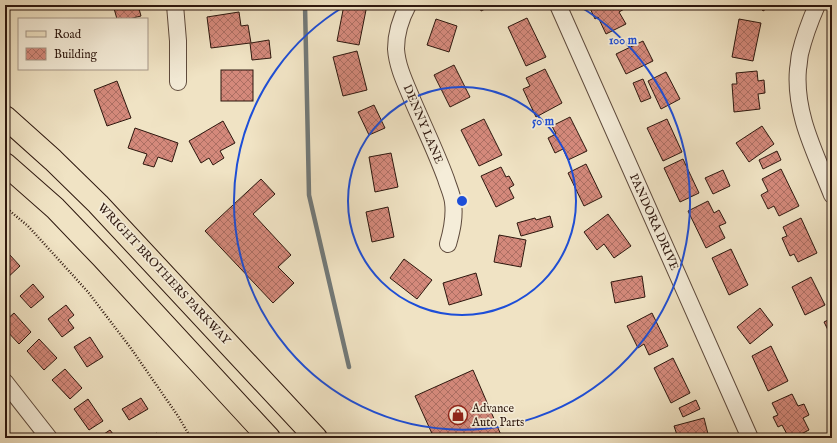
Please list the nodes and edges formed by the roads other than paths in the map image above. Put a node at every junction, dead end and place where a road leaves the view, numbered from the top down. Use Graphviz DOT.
graph roads {
  1 [pos="175,5"];
  2 [pos="408,5"];
  3 [pos="558,5"];
  4 [pos="817,5"];
  5 [pos="178,82"];
  6 [pos="5,117"];
  7 [pos="5,164"];
  8 [pos="832,195"];
  9 [pos="448,244"];
  10 [pos="5,382"];
  11 [pos="49,438"];
  12 [pos="269,438"];
  13 [pos="316,438"];
  14 [pos="750,438"];
  1 -- 5 [label="street"];
  2 -- 9 [label="street, DENNY LANE"];
  3 -- 14 [label="street, PANDORA DRIVE"];
  4 -- 8 [label="street"];
  6 -- 13 [label="main road, WRIGHT BROTHERS PARKWAY"];
  7 -- 12 [label="main road"];
  10 -- 11 [label="street"];
}
